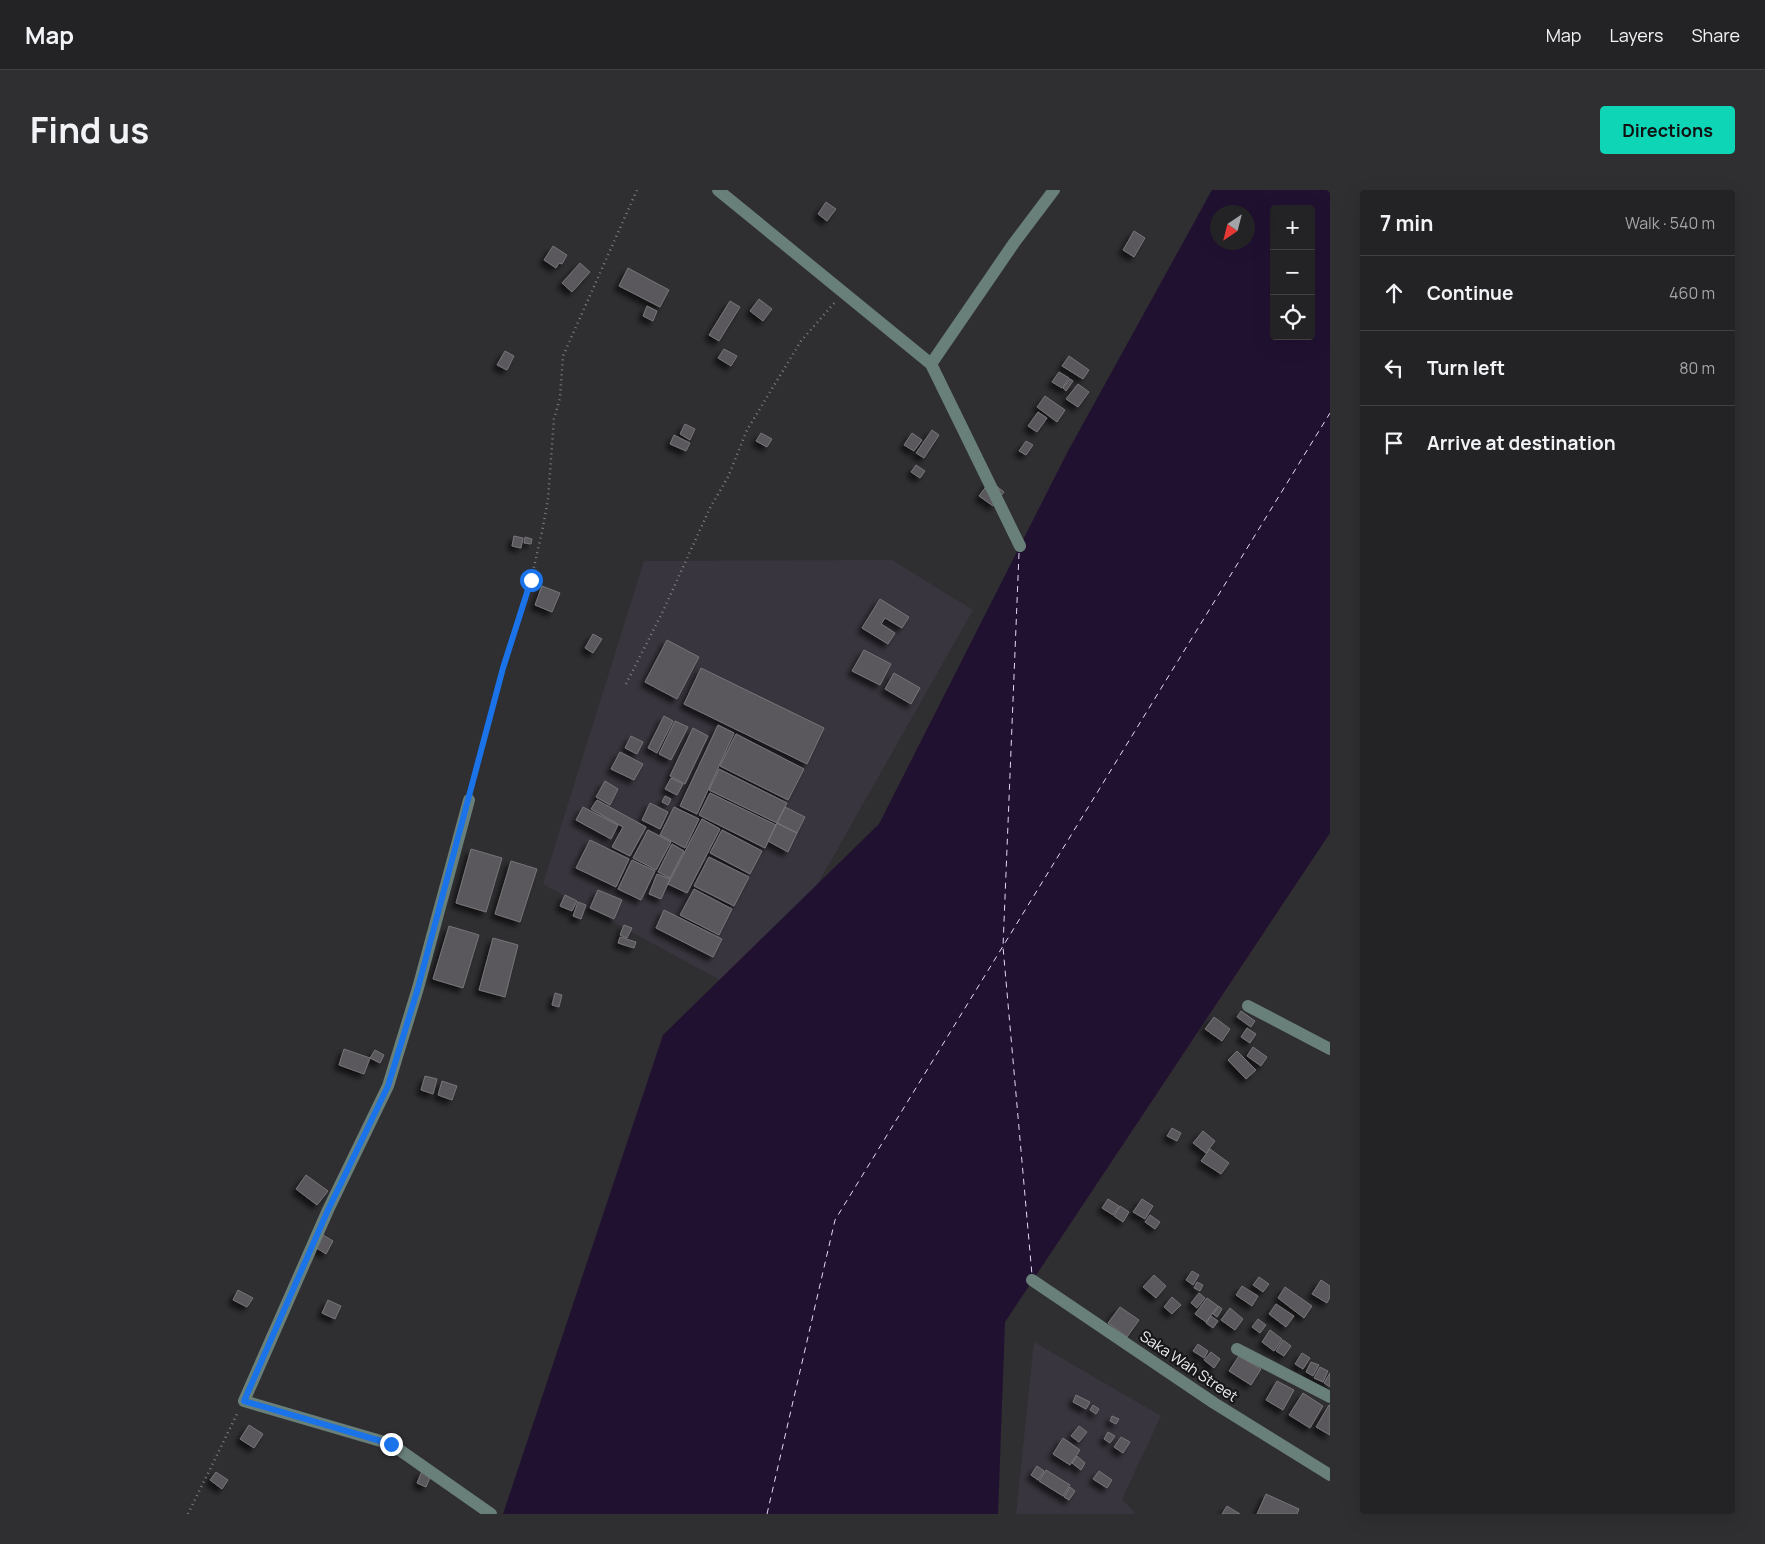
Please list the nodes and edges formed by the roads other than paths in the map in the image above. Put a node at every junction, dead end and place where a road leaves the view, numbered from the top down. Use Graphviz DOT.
graph roads {
  1 [pos="718,190"];
  2 [pos="1054,190"];
  3 [pos="931,364"];
  4 [pos="1020,546"];
  5 [pos="469,800"];
  6 [pos="1248,1006"];
  7 [pos="1330,1049"];
  8 [pos="1032,1280"];
  9 [pos="1237,1349"];
  10 [pos="1330,1397"];
  11 [pos="1330,1475"];
  12 [pos="492,1514"];
  1 -- 3 [label="street"];
  2 -- 3 [label="street"];
  3 -- 4 [label="street"];
  5 -- 12 [label="street"];
  6 -- 7 [label="street"];
  8 -- 11 [label="street, Saka Wah Street"];
  9 -- 10 [label="street"];
}
